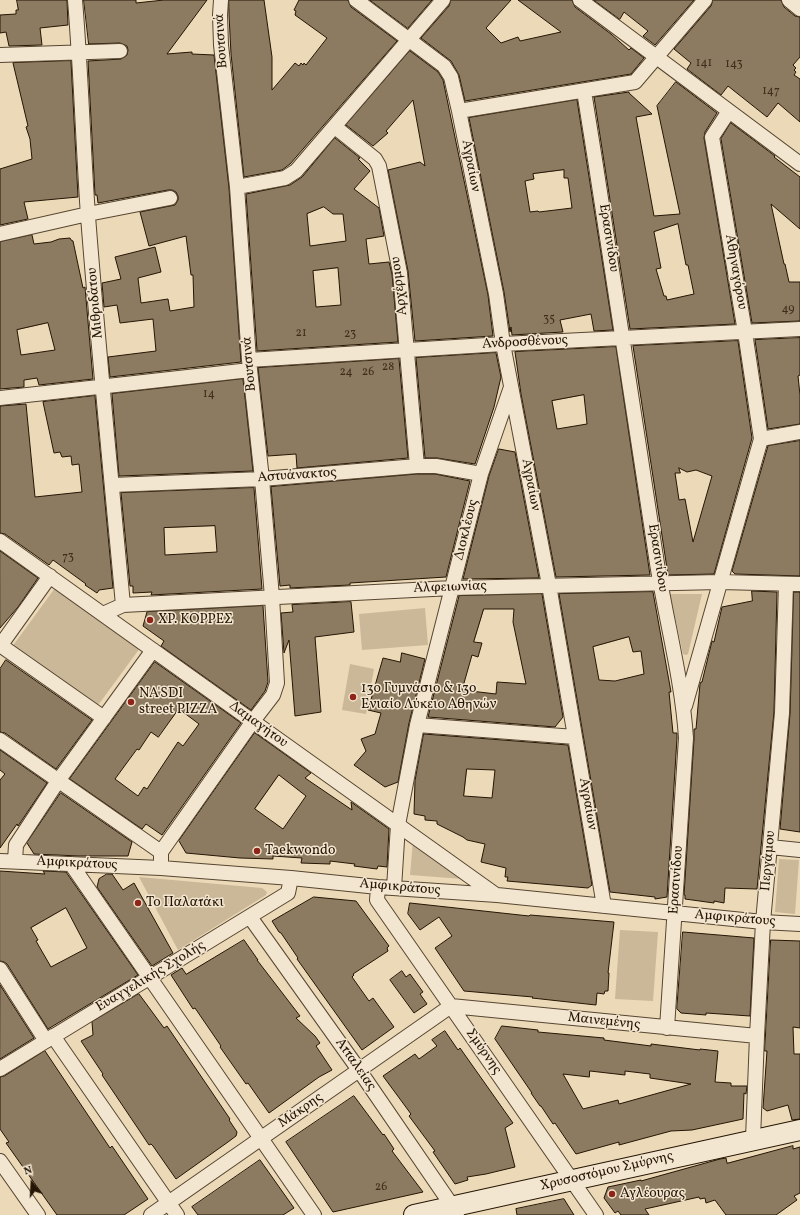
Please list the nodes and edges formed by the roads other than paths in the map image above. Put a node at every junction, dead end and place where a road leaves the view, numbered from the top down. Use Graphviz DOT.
graph roads {
  1 [pos="75,0"];
  2 [pos="221,0"];
  3 [pos="356,0"];
  4 [pos="443,0"];
  5 [pos="580,0"];
  6 [pos="706,0"];
  7 [pos="789,0"];
  8 [pos="800,9"];
  9 [pos="409,40"];
  10 [pos="120,50"];
  11 [pos="79,53"];
  12 [pos="0,55"];
  13 [pos="657,57"];
  14 [pos="584,91"];
  15 [pos="459,111"];
  16 [pos="729,111"];
  17 [pos="335,127"];
  18 [pos="800,164"];
  19 [pos="237,187"];
  20 [pos="170,198"];
  21 [pos="88,214"];
  22 [pos="0,234"];
  23 [pos="800,328"];
  24 [pos="746,332"];
  25 [pos="624,338"];
  26 [pos="503,344"];
  27 [pos="407,351"];
  28 [pos="250,365"];
  29 [pos="102,386"];
  30 [pos="511,386"];
  31 [pos="0,398"];
  32 [pos="800,432"];
  33 [pos="761,439"];
  34 [pos="417,466"];
  35 [pos="481,474"];
  36 [pos="262,479"];
  37 [pos="112,485"];
  38 [pos="0,541"];
  39 [pos="50,576"];
  40 [pos="720,582"];
  41 [pos="660,584"];
  42 [pos="786,584"];
  43 [pos="800,584"];
  44 [pos="549,585"];
  45 [pos="452,588"];
  46 [pos="272,597"];
  47 [pos="123,605"];
  48 [pos="103,614"];
  49 [pos="0,646"];
  50 [pos="153,650"];
  51 [pos="684,710"];
  52 [pos="104,718"];
  53 [pos="253,721"];
  54 [pos="418,725"];
  55 [pos="576,737"];
  56 [pos="0,740"];
  57 [pos="58,781"];
  58 [pos="398,825"];
  59 [pos="770,847"];
  60 [pos="800,850"];
  61 [pos="161,852"];
  62 [pos="0,861"];
  63 [pos="15,861"];
  64 [pos="71,864"];
  65 [pos="161,868"];
  66 [pos="290,878"];
  67 [pos="378,887"];
  68 [pos="394,888"];
  69 [pos="497,896"];
  70 [pos="604,906"];
  71 [pos="675,913"];
  72 [pos="250,917"];
  73 [pos="763,922"];
  74 [pos="800,924"];
  75 [pos="0,969"];
  76 [pos="150,978"];
  77 [pos="451,1006"];
  78 [pos="667,1028"];
  79 [pos="757,1036"];
  80 [pos="49,1038"];
  81 [pos="0,1069"];
  82 [pos="359,1070"];
  83 [pos="800,1130"];
  84 [pos="261,1138"];
  85 [pos="753,1139"];
  86 [pos="0,1161"];
  87 [pos="572,1180"];
  88 [pos="169,1203"];
  89 [pos="450,1212"];
  90 [pos="38,1215"];
  91 [pos="151,1215"];
  92 [pos="177,1215"];
  93 [pos="314,1215"];
  94 [pos="414,1215"];
  95 [pos="596,1215"];
  1 -- 11 [label="street, Μιθριδάτου"];
  2 -- 19 [label="street, Βουτσινά"];
  3 -- 9 [label="street"];
  4 -- 9 [label="street"];
  5 -- 13 [label="street"];
  6 -- 13 [label="street"];
  7 -- 8 [label="street"];
  9 -- 15 [label="street, Αγραίων"];
  9 -- 17 [label="street"];
  10 -- 11 [label="street"];
  11 -- 12 [label="street"];
  11 -- 21 [label="street, Μιθριδάτου"];
  13 -- 14 [label="street"];
  13 -- 16 [label="street"];
  14 -- 15 [label="street"];
  14 -- 25 [label="street, Ερασινίδου"];
  15 -- 26 [label="street, Αγραίων"];
  16 -- 18 [label="street"];
  16 -- 24 [label="street, Αθηναγόρου"];
  17 -- 19 [label="street"];
  17 -- 27 [label="street, Αρχέρμου"];
  19 -- 28 [label="street, Βουτσινά"];
  20 -- 21 [label="street"];
  21 -- 22 [label="street"];
  21 -- 29 [label="street, Μιθριδάτου"];
  23 -- 24 [label="street, Ανδροσθένους"];
  24 -- 25 [label="street, Ανδροσθένους"];
  24 -- 33 [label="street, Αθηναγόρου"];
  25 -- 26 [label="street, Ανδροσθένους"];
  25 -- 41 [label="street, Ερασινίδου"];
  26 -- 27 [label="street, Ανδροσθένους"];
  26 -- 30 [label="street, Αγραίων"];
  27 -- 28 [label="street, Ανδροσθένους"];
  27 -- 34 [label="street, Αρχέρμου"];
  28 -- 29 [label="street, Ανδροσθένους"];
  28 -- 36 [label="street, Βουτσινά"];
  29 -- 31 [label="street, Ανδροσθένους"];
  29 -- 37 [label="street, Μιθριδάτου"];
  30 -- 35 [label="street, Διοκλέους"];
  30 -- 44 [label="street, Αγραίων"];
  32 -- 33 [label="street"];
  33 -- 40 [label="street"];
  34 -- 35 [label="street, Αστυάνακτος"];
  34 -- 36 [label="street, Αστυάνακτος"];
  35 -- 45 [label="street, Διοκλέους"];
  36 -- 37 [label="street, Αστυάνακτος"];
  36 -- 46 [label="street, Βουτσινά"];
  37 -- 47 [label="street, Μιθριδάτου"];
  38 -- 39 [label="street, Δαμαγήτου"];
  39 -- 48 [label="street, Δαμαγήτου"];
  39 -- 49 [label="street"];
  40 -- 41 [label="street, Αλφειωνίας"];
  40 -- 42 [label="street, Αλφειωνίας"];
  40 -- 51 [label="street"];
  41 -- 44 [label="street, Αλφειωνίας"];
  41 -- 51 [label="street, Ερασινίδου"];
  42 -- 43 [label="street, Αλφειωνίας"];
  42 -- 59 [label="street, Περγάμου"];
  44 -- 45 [label="street, Αλφειωνίας"];
  44 -- 55 [label="street, Αγραίων"];
  45 -- 46 [label="street, Αλφειωνίας"];
  45 -- 54 [label="street, Διοκλέους"];
  46 -- 47 [label="street, Αλφειωνίας"];
  46 -- 53 [label="street, Βουτσινά"];
  47 -- 48 [label="street, Αλφειωνίας"];
  48 -- 50 [label="street, Δαμαγήτου"];
  49 -- 52 [label="street"];
  50 -- 52 [label="street"];
  50 -- 53 [label="street, Δαμαγήτου"];
  51 -- 71 [label="street, Ερασινίδου"];
  52 -- 57 [label="street"];
  53 -- 58 [label="street, Δαμαγήτου"];
  53 -- 61 [label="street, Βουτσινά"];
  54 -- 55 [label="street"];
  54 -- 58 [label="street, Διοκλέους"];
  55 -- 70 [label="street, Αγραίων"];
  56 -- 57 [label="street"];
  57 -- 61 [label="street"];
  57 -- 63 [label="street"];
  58 -- 68 [label="street, Διοκλέους"];
  58 -- 69 [label="street, Δαμαγήτου"];
  59 -- 60 [label="street"];
  59 -- 73 [label="street, Περγάμου"];
  61 -- 65 [label="street"];
  62 -- 63 [label="street, Αμφικράτους"];
  63 -- 64 [label="street, Αμφικράτους"];
  64 -- 65 [label="street, Αμφικράτους"];
  64 -- 76 [label="street"];
  65 -- 66 [label="street, Αμφικράτους"];
  66 -- 67 [label="street, Αμφικράτους"];
  66 -- 72 [label="street, Ευαγγελικής Σχολής"];
  67 -- 68 [label="street, Αμφικράτους"];
  67 -- 77 [label="street, Σμύρνης"];
  68 -- 69 [label="street, Αμφικράτους"];
  69 -- 70 [label="street, Αμφικράτους"];
  70 -- 71 [label="street, Αμφικράτους"];
  71 -- 73 [label="street, Αμφικράτους"];
  71 -- 78 [label="street, Ερασινίδου"];
  72 -- 76 [label="street, Ευαγγελικής Σχολής"];
  72 -- 82 [label="street, Ατταλείας"];
  73 -- 74 [label="street, Αμφικράτους"];
  73 -- 79 [label="street, Περγάμου"];
  75 -- 80 [label="street"];
  76 -- 80 [label="street, Ευαγγελικής Σχολής"];
  76 -- 84 [label="street"];
  77 -- 78 [label="street, Μαινεμένης"];
  77 -- 82 [label="street, Μάκρης"];
  77 -- 87 [label="street, Σμύρνης"];
  78 -- 79 [label="street, Μαινεμένης"];
  79 -- 85 [label="street, Περγάμου"];
  80 -- 81 [label="street, Ευαγγελικής Σχολής"];
  80 -- 88 [label="street"];
  82 -- 84 [label="street, Μάκρης"];
  82 -- 89 [label="street, Ατταλείας"];
  83 -- 85 [label="street, Χρυσοστόμου Σμύρνης"];
  84 -- 88 [label="street, Μάκρης"];
  84 -- 93 [label="street"];
  85 -- 87 [label="street, Χρυσοστόμου Σμύρνης"];
  86 -- 90 [label="street"];
  87 -- 89 [label="street, Χρυσοστόμου Σμύρνης"];
  87 -- 95 [label="street, Σμύρνης"];
  88 -- 91 [label="street, Μάκρης"];
  88 -- 92 [label="street"];
  89 -- 94 [label="street, Χρυσοστόμου Σμύρνης"];
}
